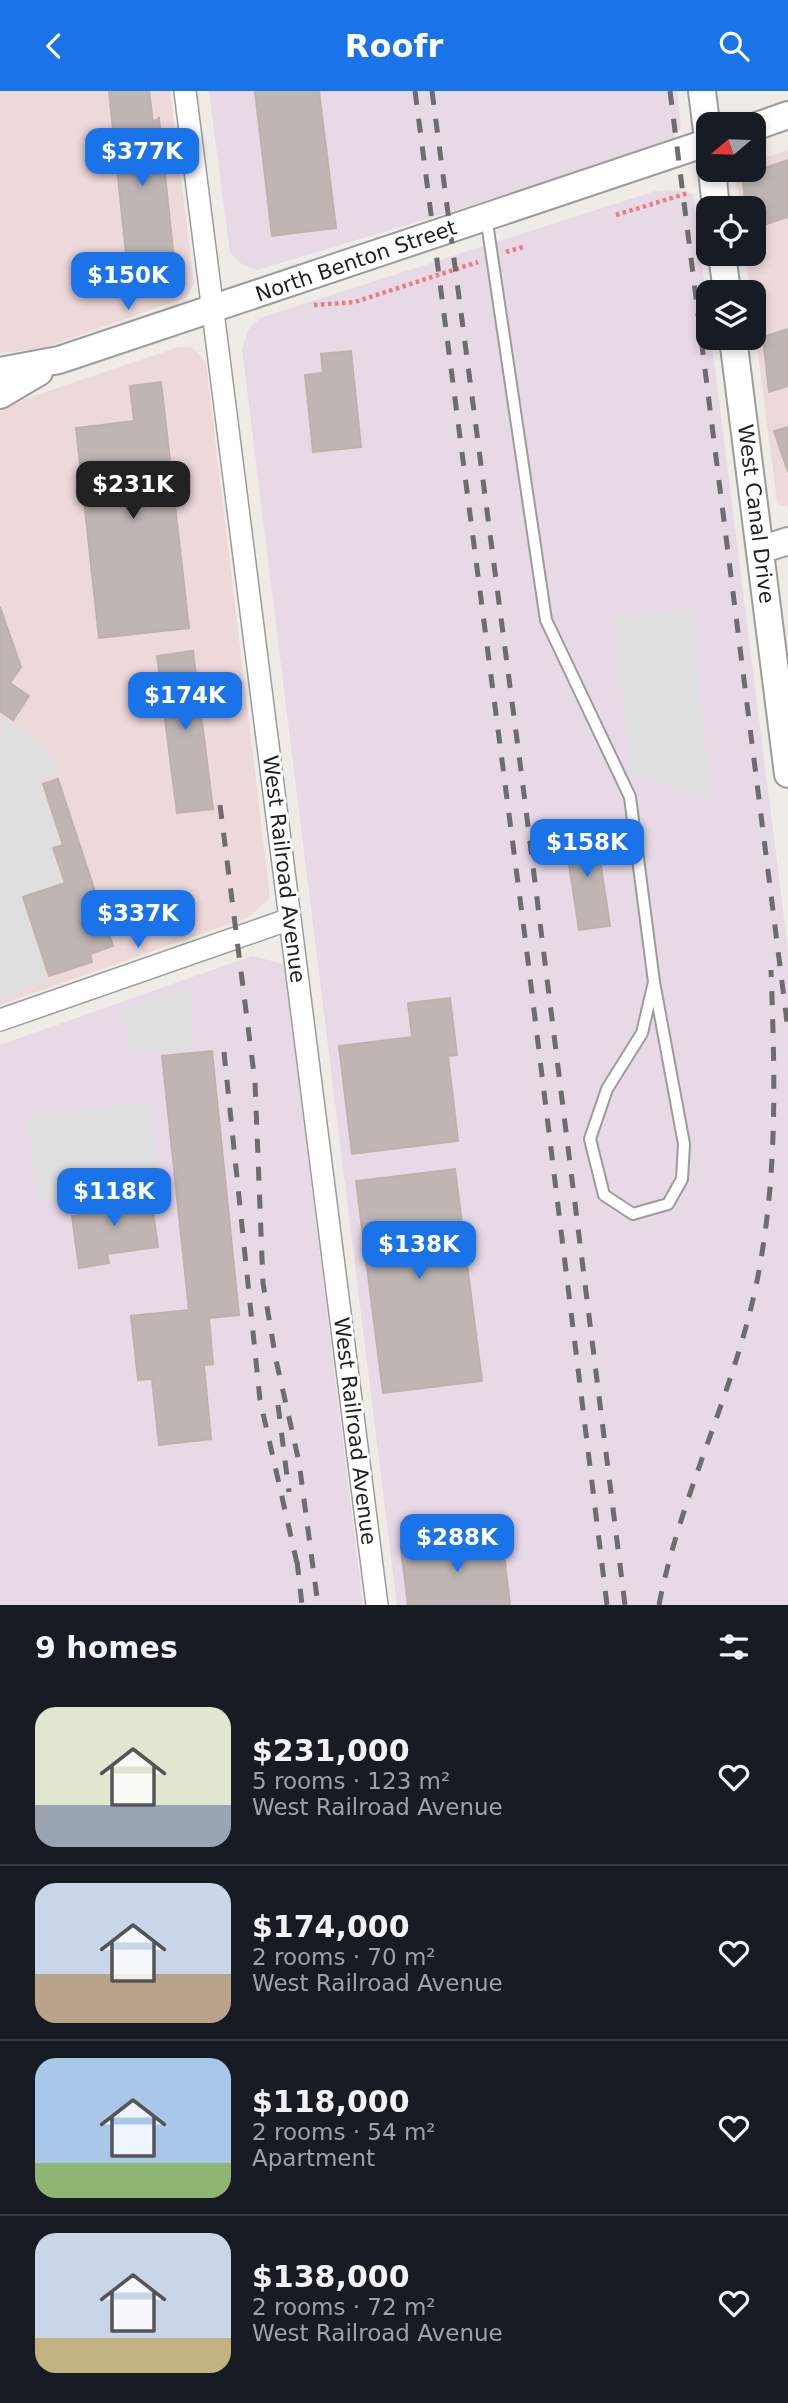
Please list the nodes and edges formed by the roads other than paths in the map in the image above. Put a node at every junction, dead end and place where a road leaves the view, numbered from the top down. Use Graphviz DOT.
graph roads {
  1 [pos="185,91"];
  2 [pos="702,91"];
  3 [pos="704,112"];
  4 [pos="788,115"];
  5 [pos="766,123"];
  6 [pos="696,146"];
  7 [pos="486,216"];
  8 [pos="213,309"];
  9 [pos="735,350"];
  10 [pos="59,360"];
  11 [pos="0,371"];
  12 [pos="0,395"];
  13 [pos="788,541"];
  14 [pos="760,550"];
  15 [pos="788,774"];
  16 [pos="290,919"];
  17 [pos="654,982"];
  18 [pos="0,1020"];
  19 [pos="377,1605"];
  1 -- 8 [label="street, West Railroad Avenue"];
  2 -- 3 [label="street"];
  4 -- 5 [label="street"];
  6 -- 7 [label="street, North Benton Street"];
  7 -- 8 [label="street, North Benton Street"];
  7 -- 17 [label="lane"];
  8 -- 10 [label="street, North Benton Street"];
  8 -- 16 [label="street, West Railroad Avenue"];
  9 -- 14 [label="street, West Canal Drive"];
  10 -- 11 [label="street, North Benton Street"];
  10 -- 12 [label="street"];
  13 -- 14 [label="street"];
  14 -- 15 [label="street, West Canal Drive"];
  16 -- 18 [label="street"];
  16 -- 19 [label="street, West Railroad Avenue"];
  17 -- 17 [label="lane"];
}
